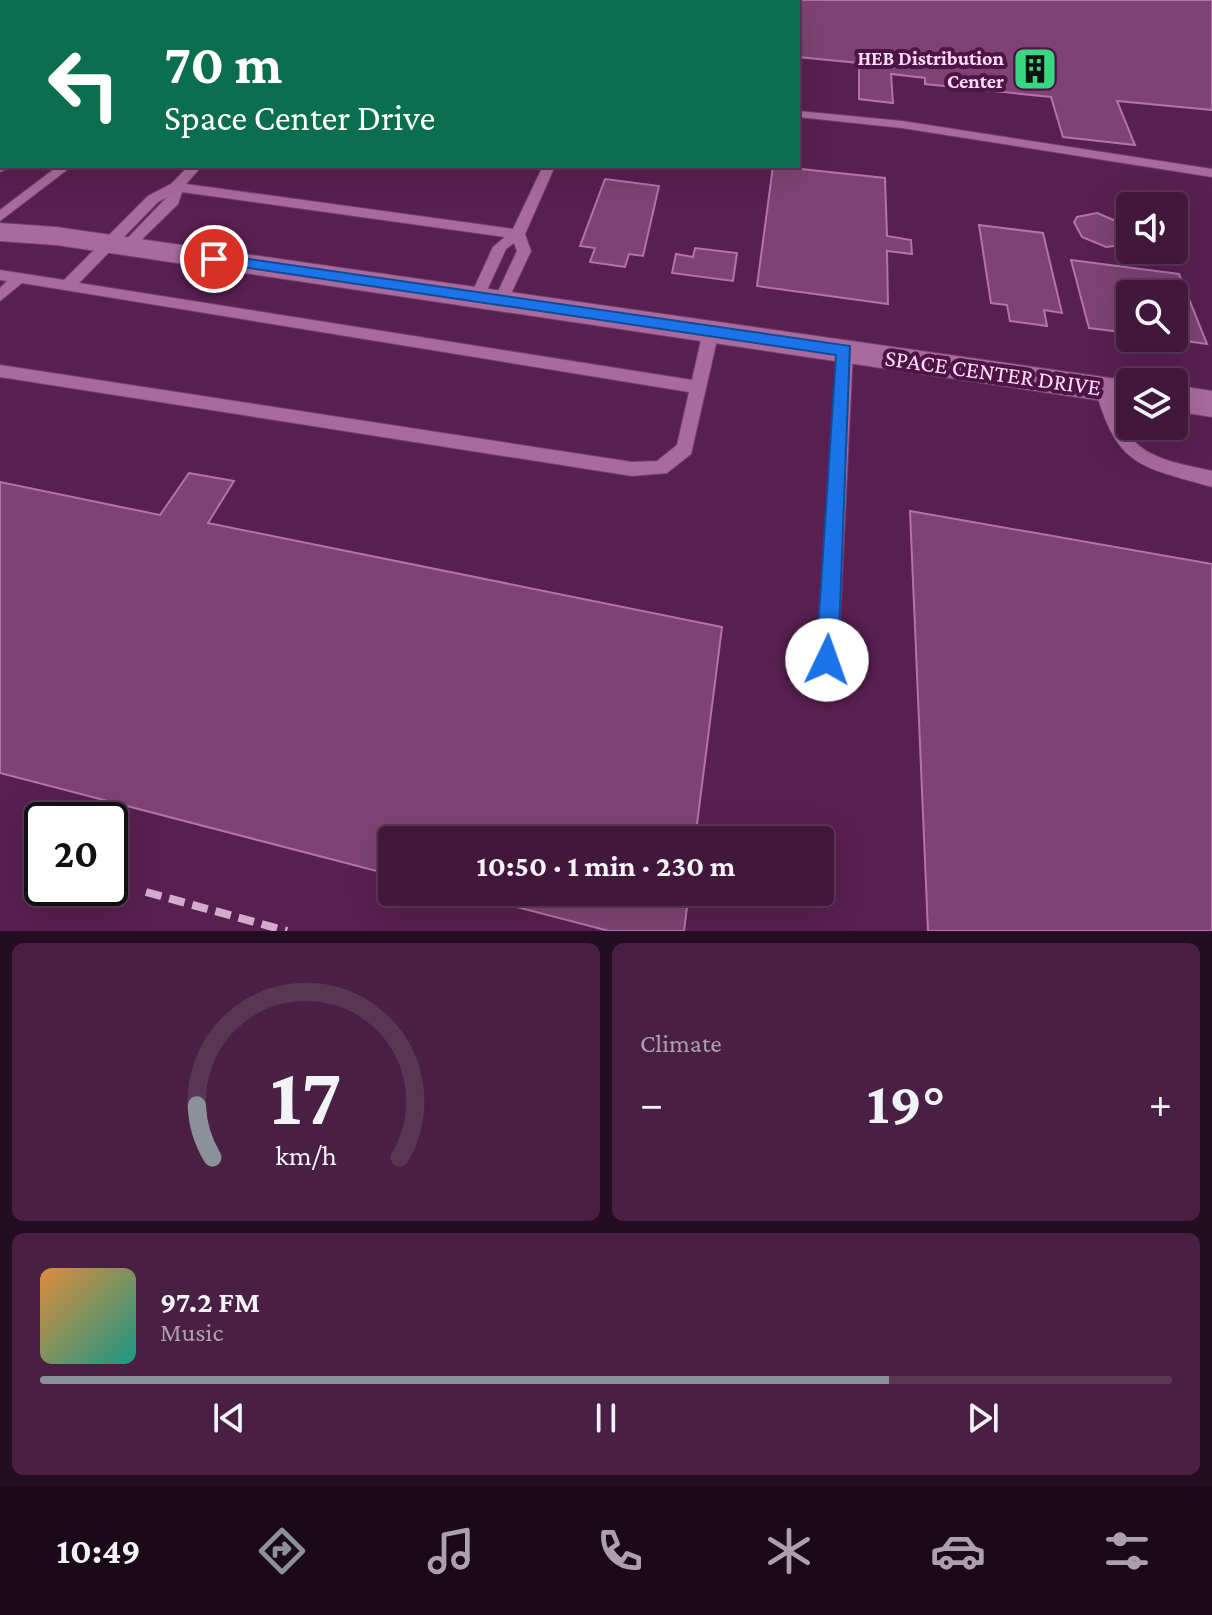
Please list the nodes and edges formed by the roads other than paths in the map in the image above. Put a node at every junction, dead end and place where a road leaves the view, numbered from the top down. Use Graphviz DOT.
graph roads {
  1 [pos="800,114"];
  2 [pos="63,168"];
  3 [pos="194,168"];
  4 [pos="548,168"];
  5 [pos="1212,173"];
  6 [pos="176,187"];
  7 [pos="0,217"];
  8 [pos="0,232"];
  9 [pos="518,234"];
  10 [pos="117,244"];
  11 [pos="0,275"];
  12 [pos="19,278"];
  13 [pos="67,286"];
  14 [pos="0,296"];
  15 [pos="489,299"];
  16 [pos="711,331"];
  17 [pos="845,350"];
  18 [pos="0,371"];
  19 [pos="698,387"];
  20 [pos="1116,390"];
  21 [pos="1188,400"];
  22 [pos="1212,404"];
  23 [pos="1116,432"];
  24 [pos="1121,440"];
  25 [pos="1212,479"];
  26 [pos="827,660"];
  1 -- 5 [label="lane"];
  2 -- 7 [label="lane"];
  3 -- 6 [label="lane"];
  4 -- 9 [label="lane"];
  6 -- 9 [label="lane"];
  6 -- 10 [label="lane"];
  8 -- 10 [label="street, SPACE CENTER DRIVE"];
  9 -- 15 [label="lane"];
  9 -- 15 [label="lane"];
  10 -- 13 [label="lane"];
  10 -- 15 [label="street, SPACE CENTER DRIVE"];
  11 -- 12 [label="lane"];
  12 -- 13 [label="lane"];
  12 -- 14 [label="lane"];
  13 -- 19 [label="lane"];
  15 -- 16 [label="street, SPACE CENTER DRIVE"];
  16 -- 17 [label="street, SPACE CENTER DRIVE"];
  16 -- 19 [label="lane"];
  17 -- 20 [label="street, SPACE CENTER DRIVE"];
  17 -- 26 [label="lane"];
  18 -- 19 [label="lane"];
  20 -- 23 [label="lane"];
  21 -- 22 [label="street"];
  24 -- 25 [label="lane"];
}
